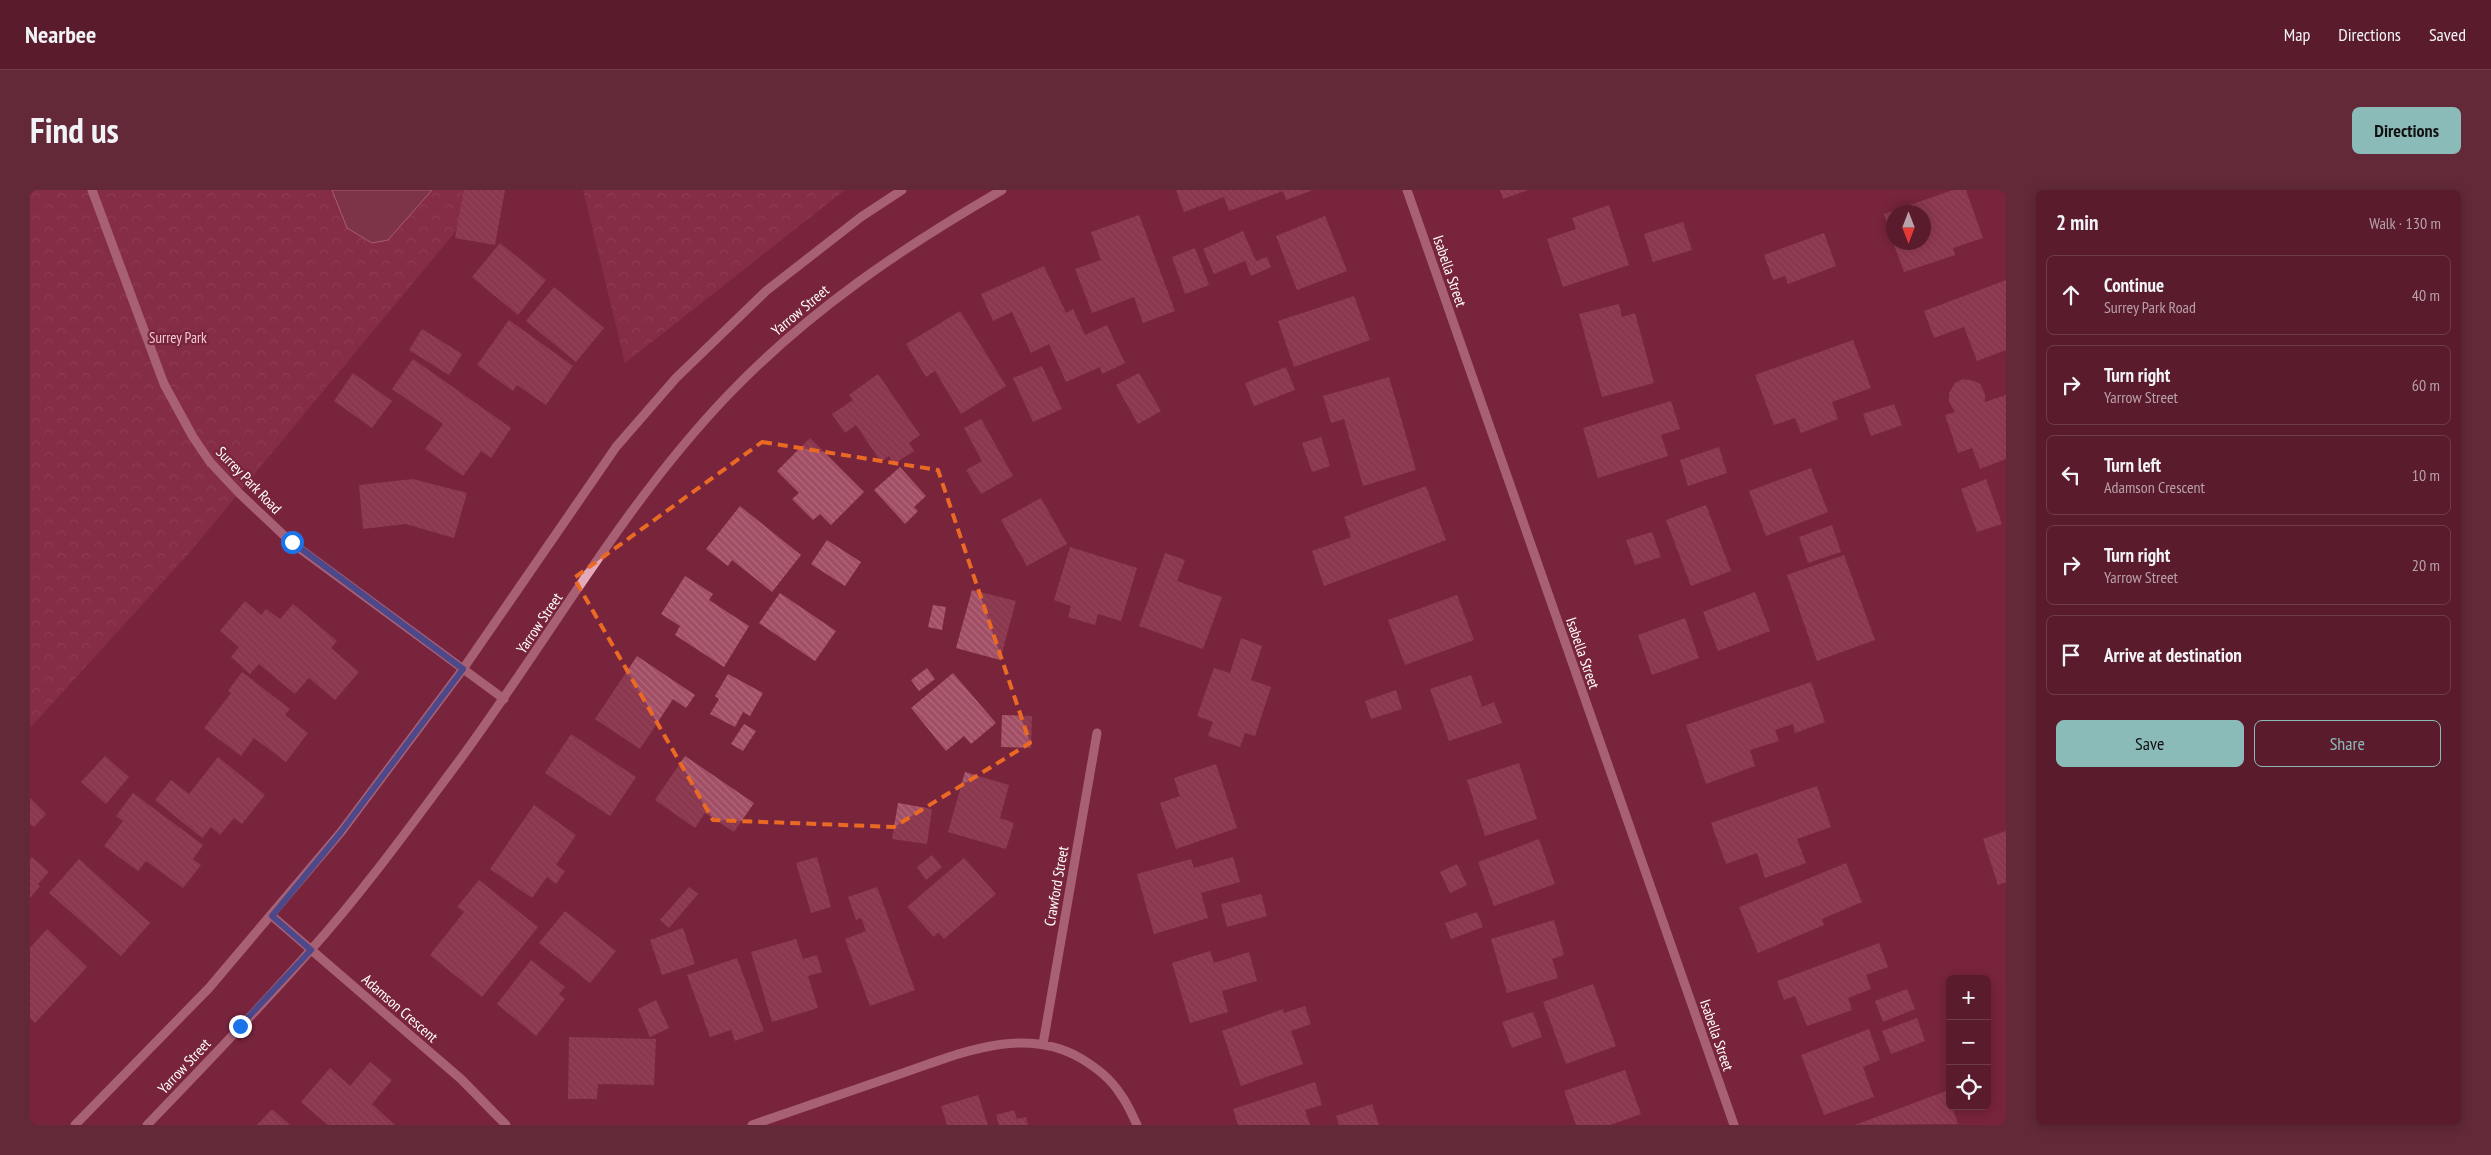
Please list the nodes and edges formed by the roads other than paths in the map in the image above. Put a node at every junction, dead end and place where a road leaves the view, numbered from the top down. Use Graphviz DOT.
graph roads {
  1 [pos="92,190"];
  2 [pos="902,190"];
  3 [pos="1002,190"];
  4 [pos="1407,190"];
  5 [pos="463,669"];
  6 [pos="504,699"];
  7 [pos="1097,732"];
  8 [pos="272,916"];
  9 [pos="311,950"];
  10 [pos="1043,1044"];
  11 [pos="75,1125"];
  12 [pos="147,1125"];
  13 [pos="506,1125"];
  14 [pos="752,1125"];
  15 [pos="1137,1125"];
  16 [pos="1734,1125"];
  1 -- 5 [label="street, Surrey Park Road"];
  2 -- 5 [label="street"];
  3 -- 6 [label="street, Yarrow Street"];
  4 -- 16 [label="street, Isabella Street"];
  5 -- 6 [label="street, Surrey Park Road"];
  5 -- 8 [label="street"];
  6 -- 9 [label="street, Yarrow Street"];
  7 -- 10 [label="street, Crawford Street"];
  8 -- 9 [label="street, Adamson Crescent"];
  8 -- 11 [label="street"];
  9 -- 12 [label="street, Yarrow Street"];
  9 -- 13 [label="street, Adamson Crescent"];
  10 -- 14 [label="street"];
  10 -- 15 [label="street"];
}
